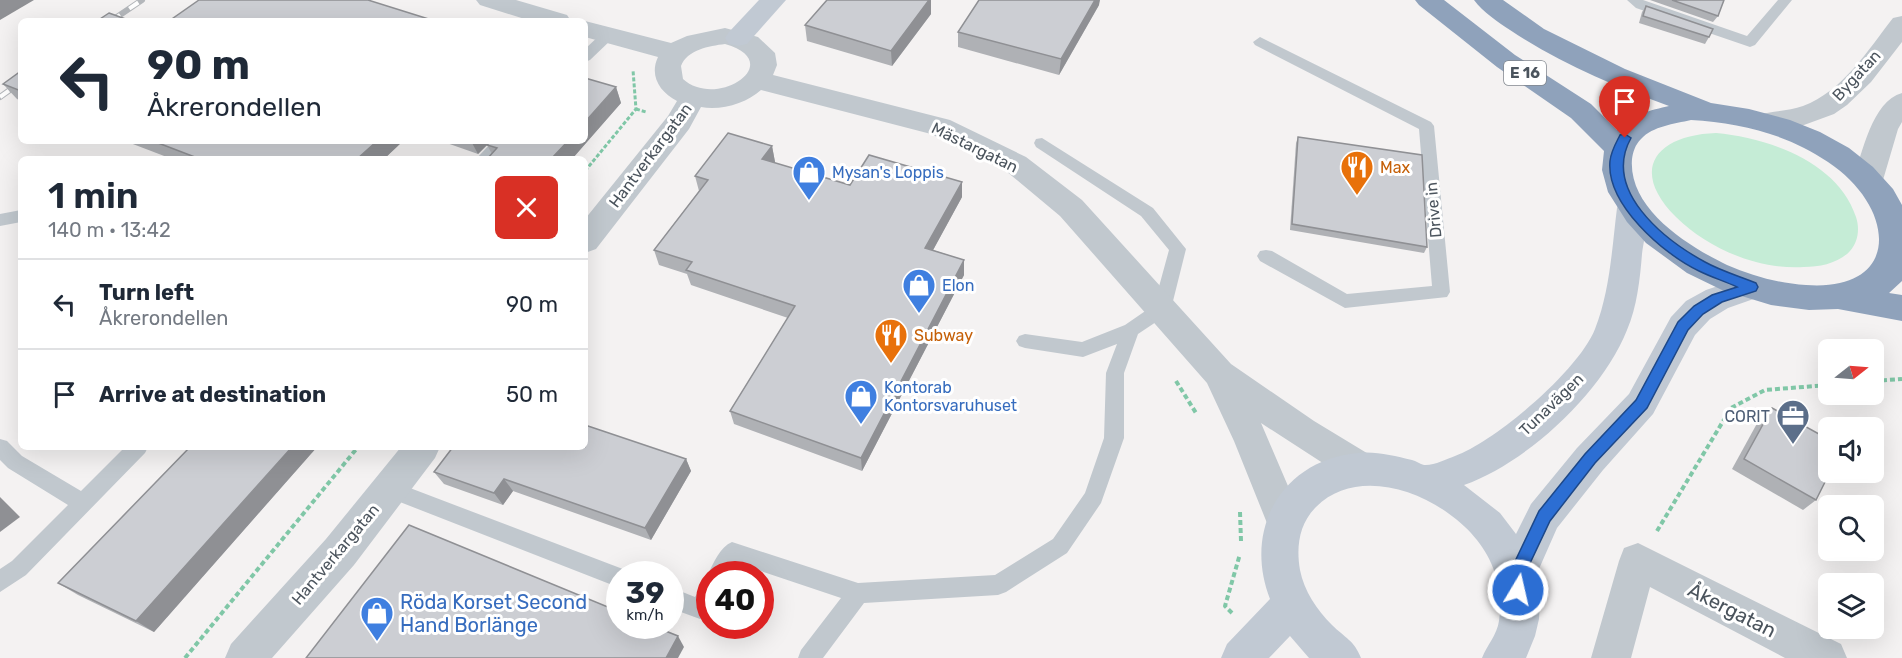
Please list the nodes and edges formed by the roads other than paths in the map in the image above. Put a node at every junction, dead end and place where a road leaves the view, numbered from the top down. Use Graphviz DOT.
graph roads {
  1 [pos="489,0"];
  2 [pos="773,0"];
  3 [pos="1428,0"];
  4 [pos="1487,0"];
  5 [pos="1634,0"];
  6 [pos="1785,0"];
  7 [pos="548,18"];
  8 [pos="1902,24"];
  9 [pos="596,32"];
  10 [pos="738,38"];
  11 [pos="1260,42"];
  12 [pos="588,50"];
  13 [pos="676,53"];
  14 [pos="758,80"];
  15 [pos="693,97"];
  16 [pos="1902,102"];
  17 [pos="1710,111"];
  18 [pos="1767,122"];
  19 [pos="1042,143"];
  20 [pos="499,144"];
  21 [pos="1619,149"];
  22 [pos="487,156"];
  23 [pos="1868,180"];
  24 [pos="1632,208"];
  25 [pos="18,217"];
  26 [pos="0,220"];
  27 [pos="1898,220"];
  28 [pos="588,237"];
  29 [pos="1266,256"];
  30 [pos="1751,287"];
  31 [pos="1839,297"];
  32 [pos="1902,308"];
  33 [pos="1144,322"];
  34 [pos="1025,341"];
  35 [pos="1219,374"];
  36 [pos="0,447"];
  37 [pos="135,450"];
  38 [pos="420,450"];
  39 [pos="1362,469"];
  40 [pos="1427,482"];
  41 [pos="389,489"];
  42 [pos="83,503"];
  43 [pos="1284,521"];
  44 [pos="727,561"];
  45 [pos="760,561"];
  46 [pos="774,566"];
  47 [pos="606,573"];
  48 [pos="1516,576"];
  49 [pos="0,582"];
  50 [pos="858,593"];
  51 [pos="1292,605"];
  52 [pos="1249,650"];
  53 [pos="245,658"];
  54 [pos="809,658"];
  55 [pos="1341,658"];
  56 [pos="1502,658"];
  57 [pos="1611,658"];
  58 [pos="1827,658"];
  1 -- 7 [label="street"];
  2 -- 10 [label="street"];
  3 -- 21 [label="highway, E 16"];
  4 -- 17 [label="highway, E 16"];
  5 -- 6 [label="lane"];
  8 -- 18 [label="street, Bygatan"];
  9 -- 12 [label="lane"];
  9 -- 13 [label="street"];
  10 -- 13 [label="street"];
  10 -- 14 [label="street"];
  11 -- 29 [label="lane, Drive in"];
  13 -- 15 [label="street"];
  14 -- 15 [label="street"];
  14 -- 33 [label="street, Mästargatan"];
  15 -- 28 [label="street, Hantverkargatan"];
  16 -- 23 [label="street"];
  17 -- 18 [label="highway, E 16"];
  17 -- 21 [label="highway"];
  18 -- 23 [label="highway, E 16"];
  19 -- 33 [label="lane"];
  20 -- 22 [label="lane"];
  21 -- 24 [label="highway"];
  23 -- 27 [label="highway, E 16"];
  24 -- 30 [label="highway"];
  24 -- 40 [label="street, Tunavägen"];
  25 -- 26 [label="lane"];
  27 -- 31 [label="highway"];
  30 -- 31 [label="highway"];
  30 -- 48 [label="street"];
  31 -- 32 [label="highway"];
  33 -- 34 [label="lane"];
  33 -- 35 [label="street, Mästargatan"];
  33 -- 50 [label="lane"];
  35 -- 39 [label="street, Mästargatan"];
  35 -- 43 [label="street, Mästargatan"];
  36 -- 42 [label="lane"];
  37 -- 42 [label="lane"];
  38 -- 41 [label="street, Hantverkargatan"];
  39 -- 40 [label="street"];
  39 -- 43 [label="street"];
  40 -- 48 [label="street"];
  41 -- 47 [label="lane"];
  41 -- 53 [label="street, Hantverkargatan"];
  42 -- 49 [label="lane"];
  43 -- 51 [label="street"];
  44 -- 45 [label="lane"];
  46 -- 50 [label="lane"];
  48 -- 56 [label="street"];
  50 -- 54 [label="lane"];
  51 -- 52 [label="street"];
  51 -- 55 [label="street"];
  57 -- 58 [label="street, Åkergatan"];
}
